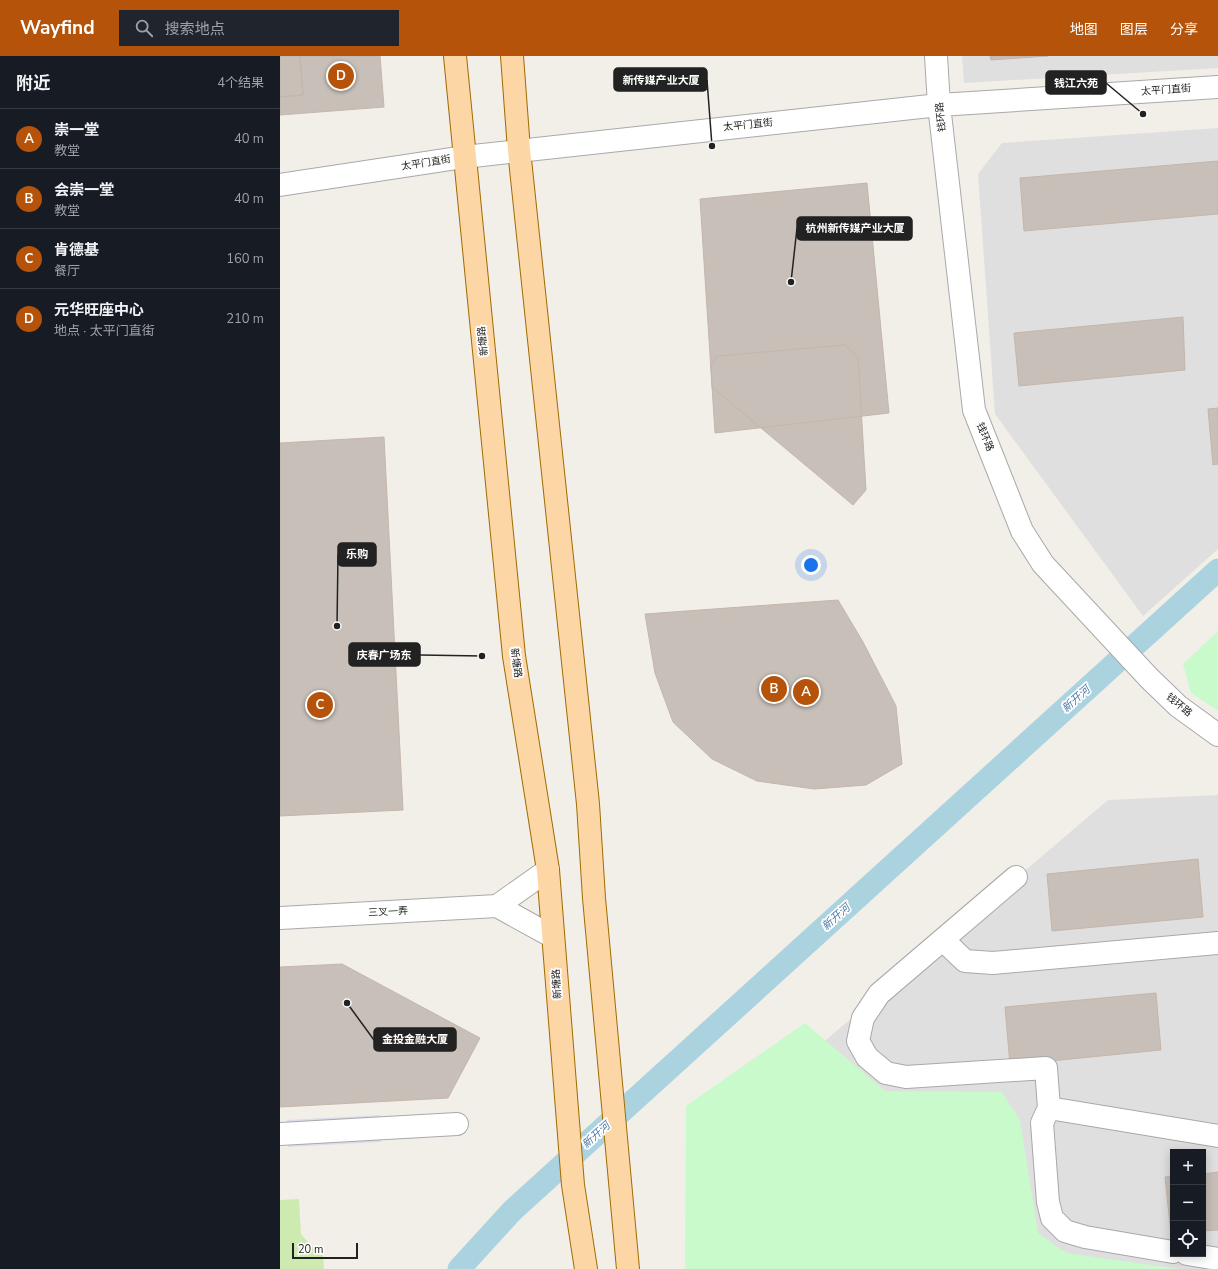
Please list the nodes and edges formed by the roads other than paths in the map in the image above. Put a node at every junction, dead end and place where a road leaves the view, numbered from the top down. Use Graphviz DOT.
graph roads {
  1 [pos="456,56"];
  2 [pos="512,56"];
  3 [pos="936,56"];
  4 [pos="1218,87"];
  5 [pos="939,105"];
  6 [pos="519,150"];
  7 [pos="464,157"];
  8 [pos="280,185"];
  9 [pos="1218,735"];
  10 [pos="548,870"];
  11 [pos="1016,877"];
  12 [pos="497,906"];
  13 [pos="280,918"];
  14 [pos="553,937"];
  15 [pos="943,940"];
  16 [pos="1218,943"];
  17 [pos="1049,1108"];
  18 [pos="457,1124"];
  19 [pos="280,1134"];
  20 [pos="1218,1136"];
  21 [pos="1170,1251"];
  22 [pos="1206,1257"];
  23 [pos="1218,1259"];
  24 [pos="586,1269"];
  25 [pos="628,1269"];
  1 -- 7 [label="main road, 新塘路"];
  2 -- 6 [label="main road"];
  3 -- 5 [label="street, 钱环路"];
  4 -- 5 [label="street, 太平门直街"];
  5 -- 6 [label="street, 太平门直街"];
  5 -- 9 [label="street, 钱环路"];
  6 -- 7 [label="street, 太平门直街"];
  6 -- 25 [label="main road"];
  7 -- 8 [label="street, 太平门直街"];
  7 -- 10 [label="main road, 新塘路"];
  10 -- 12 [label="street"];
  10 -- 14 [label="main road, 新塘路"];
  11 -- 15 [label="street"];
  12 -- 13 [label="street, 三叉一弄"];
  12 -- 14 [label="street"];
  14 -- 24 [label="main road, 新塘路"];
  15 -- 16 [label="street"];
  15 -- 17 [label="street"];
  17 -- 20 [label="street"];
  17 -- 21 [label="street"];
  18 -- 19 [label="street"];
  22 -- 23 [label="street"];
}
